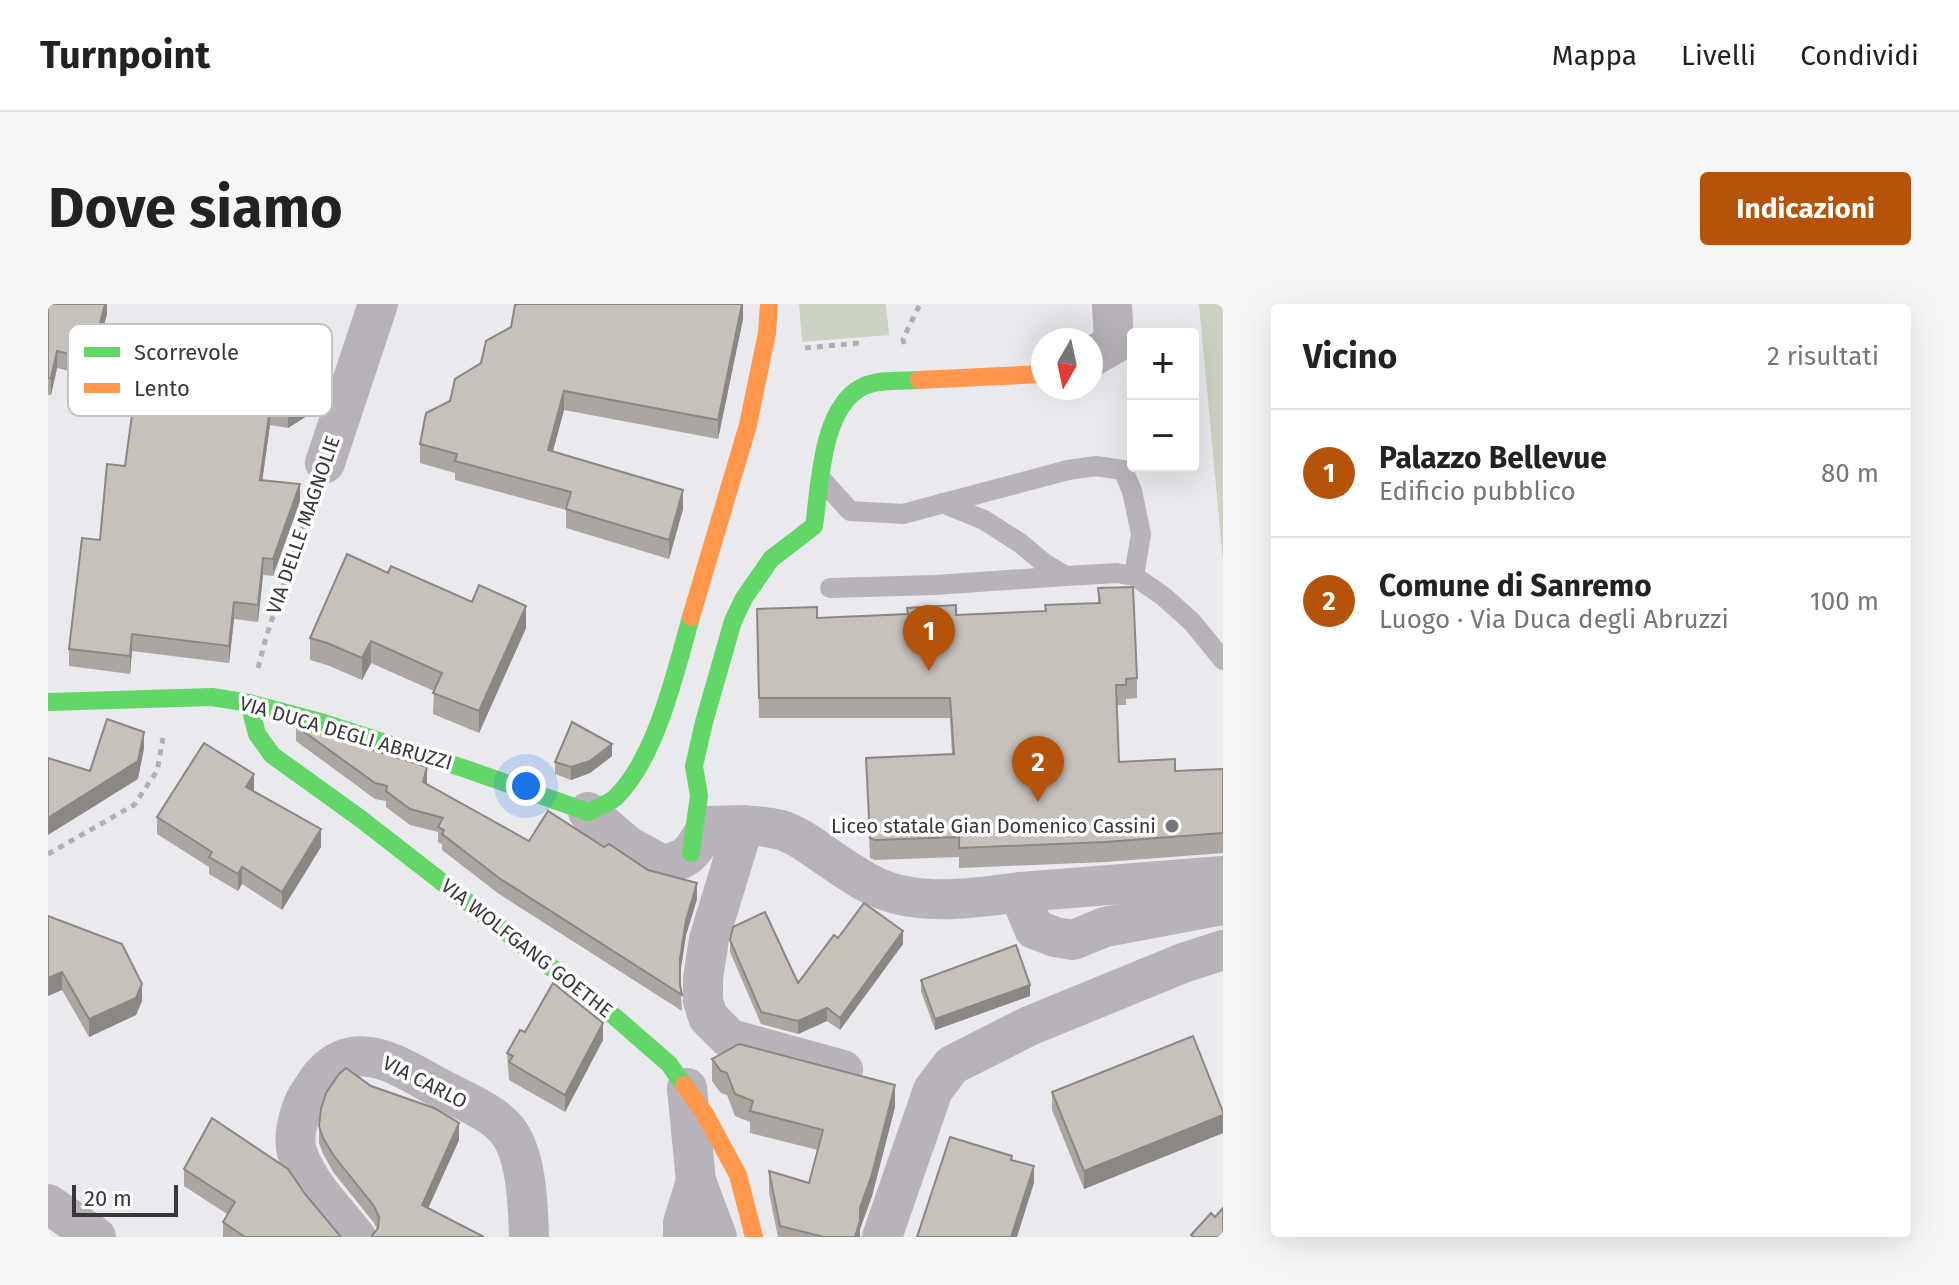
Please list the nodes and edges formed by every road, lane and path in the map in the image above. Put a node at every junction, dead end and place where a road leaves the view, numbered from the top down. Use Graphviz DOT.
graph roads {
  1 [pos="378,304"];
  2 [pos="769,304"];
  3 [pos="1112,304"];
  4 [pos="903,339"];
  5 [pos="888,341"];
  6 [pos="874,342"];
  7 [pos="799,349"];
  8 [pos="1103,350"];
  9 [pos="1031,375"];
  10 [pos="325,463"];
  11 [pos="821,478"];
  12 [pos="942,503"];
  13 [pos="1066,576"];
  14 [pos="1134,576"];
  15 [pos="830,588"];
  16 [pos="1223,660"];
  17 [pos="171,698"];
  18 [pos="48,702"];
  19 [pos="249,703"];
  20 [pos="588,812"];
  21 [pos="744,825"];
  22 [pos="691,853"];
  23 [pos="48,854"];
  24 [pos="1223,876"];
  25 [pos="1021,892"];
  26 [pos="1223,905"];
  27 [pos="1223,950"];
  28 [pos="843,1070"];
  29 [pos="687,1088"];
  30 [pos="696,1181"];
  31 [pos="48,1204"];
  32 [pos="96,1237"];
  33 [pos="356,1237"];
  34 [pos="529,1237"];
  35 [pos="683,1237"];
  36 [pos="717,1237"];
  37 [pos="754,1237"];
  38 [pos="882,1237"];
  1 -- 10 [label="street, VIA DELLE MAGNOLIE"];
  2 -- 20 [label="street"];
  3 -- 8 [label="street"];
  4 -- 5 [label="path"];
  6 -- 7 [label="path"];
  9 -- 11 [label="street"];
  10 -- 19 [label="path, VIA DELLE MAGNOLIE"];
  11 -- 12 [label="lane"];
  11 -- 22 [label="street"];
  12 -- 13 [label="lane"];
  12 -- 14 [label="lane"];
  13 -- 14 [label="lane"];
  13 -- 15 [label="lane"];
  14 -- 16 [label="lane"];
  17 -- 18 [label="street, VIA DUCA DEGLI ABRUZZI"];
  17 -- 19 [label="street, VIA DUCA DEGLI ABRUZZI"];
  17 -- 23 [label="path"];
  19 -- 20 [label="street, VIA DUCA DEGLI ABRUZZI"];
  19 -- 29 [label="street, VIA WOLFGANG GOETHE"];
  20 -- 22 [label="street, VIA DUCA DEGLI ABRUZZI"];
  21 -- 22 [label="street"];
  21 -- 25 [label="street"];
  21 -- 28 [label="street"];
  24 -- 25 [label="street"];
  25 -- 26 [label="street"];
  27 -- 38 [label="street"];
  29 -- 30 [label="street"];
  29 -- 37 [label="street, VIA WOLFGANG GOETHE"];
  30 -- 35 [label="street"];
  30 -- 36 [label="street"];
  31 -- 32 [label="street"];
  33 -- 34 [label="street, VIA CARLO"];
}
